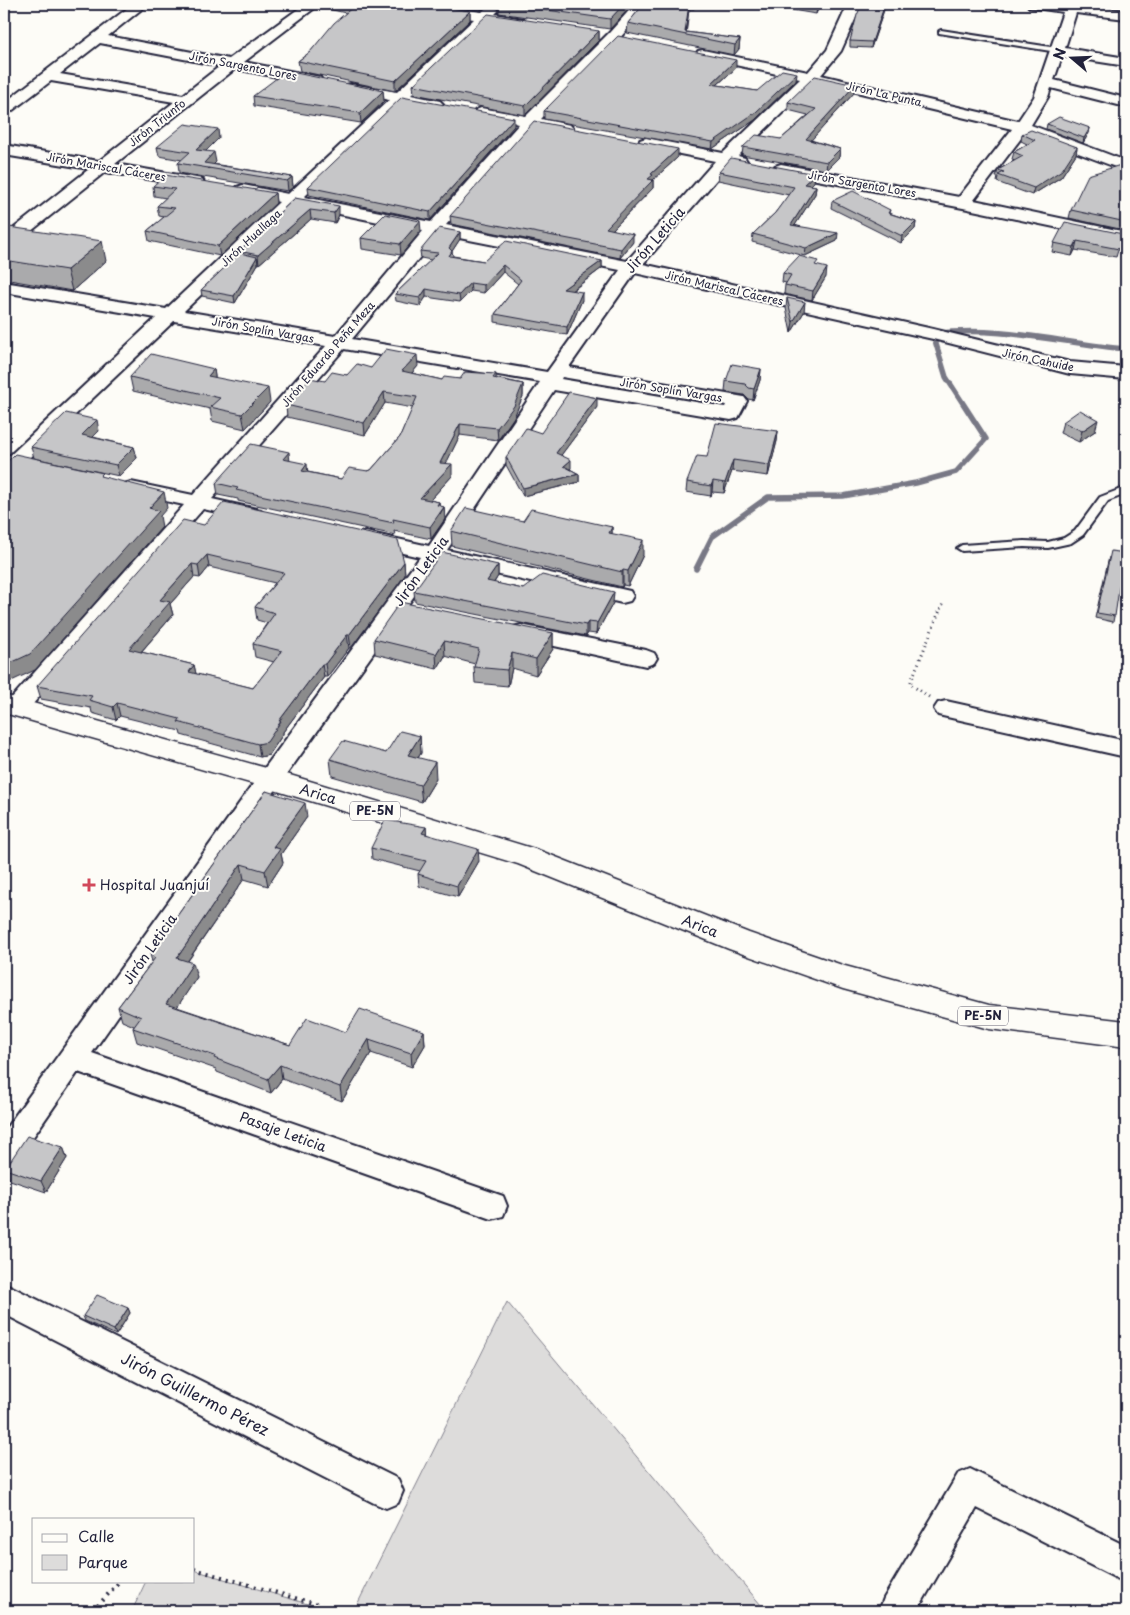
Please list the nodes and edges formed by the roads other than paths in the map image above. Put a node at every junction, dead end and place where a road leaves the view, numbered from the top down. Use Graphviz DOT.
graph roads {
  1 [pos="141,4"];
  2 [pos="313,4"];
  3 [pos="399,4"];
  4 [pos="498,4"];
  5 [pos="642,4"];
  6 [pos="855,4"];
  7 [pos="1034,4"];
  8 [pos="1071,6"];
  9 [pos="1126,15"];
  10 [pos="485,17"];
  11 [pos="531,24"];
  12 [pos="941,32"];
  13 [pos="595,33"];
  14 [pos="614,36"];
  15 [pos="96,38"];
  16 [pos="633,40"];
  17 [pos="1057,51"];
  18 [pos="689,52"];
  19 [pos="1126,62"];
  20 [pos="233,63"];
  21 [pos="47,76"];
  22 [pos="811,77"];
  23 [pos="1046,82"];
  24 [pos="400,98"];
  25 [pos="186,100"];
  26 [pos="1126,102"];
  27 [pos="446,106"];
  28 [pos="4,110"];
  29 [pos="465,110"];
  30 [pos="530,121"];
  31 [pos="1022,127"];
  32 [pos="579,131"];
  33 [pos="628,140"];
  34 [pos="4,150"];
  35 [pos="726,159"];
  36 [pos="102,166"];
  37 [pos="1126,166"];
  38 [pos="293,199"];
  39 [pos="963,203"];
  40 [pos="434,229"];
  41 [pos="1126,237"];
  42 [pos="4,244"];
  43 [pos="631,267"];
  44 [pos="4,287"];
  45 [pos="162,313"];
  46 [pos="339,343"];
  47 [pos="981,347"];
  48 [pos="1126,373"];
  49 [pos="553,378"];
  50 [pos="12,462"];
  51 [pos="111,483"];
  52 [pos="1126,490"];
  53 [pos="198,502"];
  54 [pos="274,518"];
  55 [pos="350,534"];
  56 [pos="962,548"];
  57 [pos="436,552"];
  58 [pos="622,596"];
  59 [pos="502,628"];
  60 [pos="646,658"];
  61 [pos="10,705"];
  62 [pos="946,709"];
  63 [pos="1126,749"];
  64 [pos="270,779"];
  65 [pos="1126,1034"];
  66 [pos="73,1058"];
  67 [pos="4,1154"];
  68 [pos="492,1206"];
  69 [pos="4,1298"];
  70 [pos="386,1491"];
  71 [pos="1126,1565"];
  72 [pos="896,1611"];
  1 -- 15 [label="street"];
  2 -- 20 [label="street, Jirón Triunfo"];
  3 -- 10 [label="street"];
  4 -- 10 [label="street, Jirón Huallaga"];
  5 -- 14 [label="street, Jirón Eduardo Peña Meza"];
  6 -- 22 [label="street, Jirón Leticia"];
  7 -- 8 [label="street"];
  8 -- 9 [label="street"];
  8 -- 17 [label="street"];
  10 -- 11 [label="street"];
  10 -- 24 [label="street, Jirón Huallaga"];
  12 -- 17 [label="lane"];
  13 -- 14 [label="street"];
  14 -- 16 [label="street"];
  14 -- 30 [label="street, Jirón Eduardo Peña Meza"];
  15 -- 20 [label="street, Jirón Sargento Lores"];
  15 -- 21 [label="street"];
  17 -- 19 [label="street"];
  17 -- 23 [label="street"];
  18 -- 22 [label="street, Jirón La Punta"];
  20 -- 24 [label="street, Jirón Sargento Lores"];
  20 -- 25 [label="street, Jirón Triunfo"];
  21 -- 25 [label="street"];
  21 -- 28 [label="street"];
  22 -- 31 [label="street, Jirón La Punta"];
  22 -- 35 [label="street, Jirón Leticia"];
  23 -- 26 [label="street"];
  23 -- 31 [label="street"];
  24 -- 27 [label="street, Jirón Sargento Lores"];
  24 -- 38 [label="street, Jirón Huallaga"];
  25 -- 36 [label="street, Jirón Triunfo"];
  29 -- 30 [label="street"];
  30 -- 32 [label="street"];
  30 -- 40 [label="street, Jirón Eduardo Peña Meza"];
  31 -- 37 [label="street, Jirón La Punta"];
  31 -- 39 [label="street"];
  33 -- 35 [label="street, Jirón Sargento Lores"];
  34 -- 36 [label="street, Jirón Mariscal Cáceres"];
  35 -- 39 [label="street, Jirón Sargento Lores"];
  35 -- 43 [label="street, Jirón Leticia"];
  36 -- 38 [label="street, Jirón Mariscal Cáceres"];
  36 -- 42 [label="street, Jirón Triunfo"];
  38 -- 40 [label="street, Jirón Mariscal Cáceres"];
  38 -- 45 [label="street, Jirón Huallaga"];
  39 -- 41 [label="street, Jirón Sargento Lores"];
  40 -- 43 [label="street, Jirón Mariscal Cáceres"];
  40 -- 46 [label="street, Jirón Eduardo Peña Meza"];
  43 -- 47 [label="street, Jirón Mariscal Cáceres"];
  43 -- 49 [label="street, Jirón Leticia"];
  44 -- 45 [label="street, Jirón Soplín Vargas"];
  45 -- 46 [label="street, Jirón Soplín Vargas"];
  45 -- 50 [label="street, Jirón Huallaga"];
  46 -- 49 [label="street, Jirón Soplín Vargas"];
  46 -- 53 [label="street, Jirón Eduardo Peña Meza"];
  47 -- 48 [label="street, Jirón Cahuide"];
  49 -- 49 [label="street, Jirón Soplín Vargas"];
  49 -- 57 [label="street, Jirón Leticia"];
  51 -- 53 [label="street"];
  52 -- 56 [label="lane"];
  53 -- 54 [label="street"];
  53 -- 61 [label="street, Jirón Eduardo Peña Meza"];
  55 -- 57 [label="street"];
  57 -- 58 [label="street"];
  57 -- 64 [label="street, Jirón Leticia"];
  59 -- 60 [label="street"];
  61 -- 64 [label="highway, Arica / PE-5N"];
  62 -- 63 [label="street"];
  64 -- 65 [label="highway, Arica / PE-5N"];
  64 -- 66 [label="street, Jirón Leticia"];
  66 -- 67 [label="street, Jirón Leticia"];
  66 -- 68 [label="street, Pasaje Leticia"];
  69 -- 70 [label="street, Jirón Guillermo Pérez"];
  71 -- 72 [label="street"];
}
